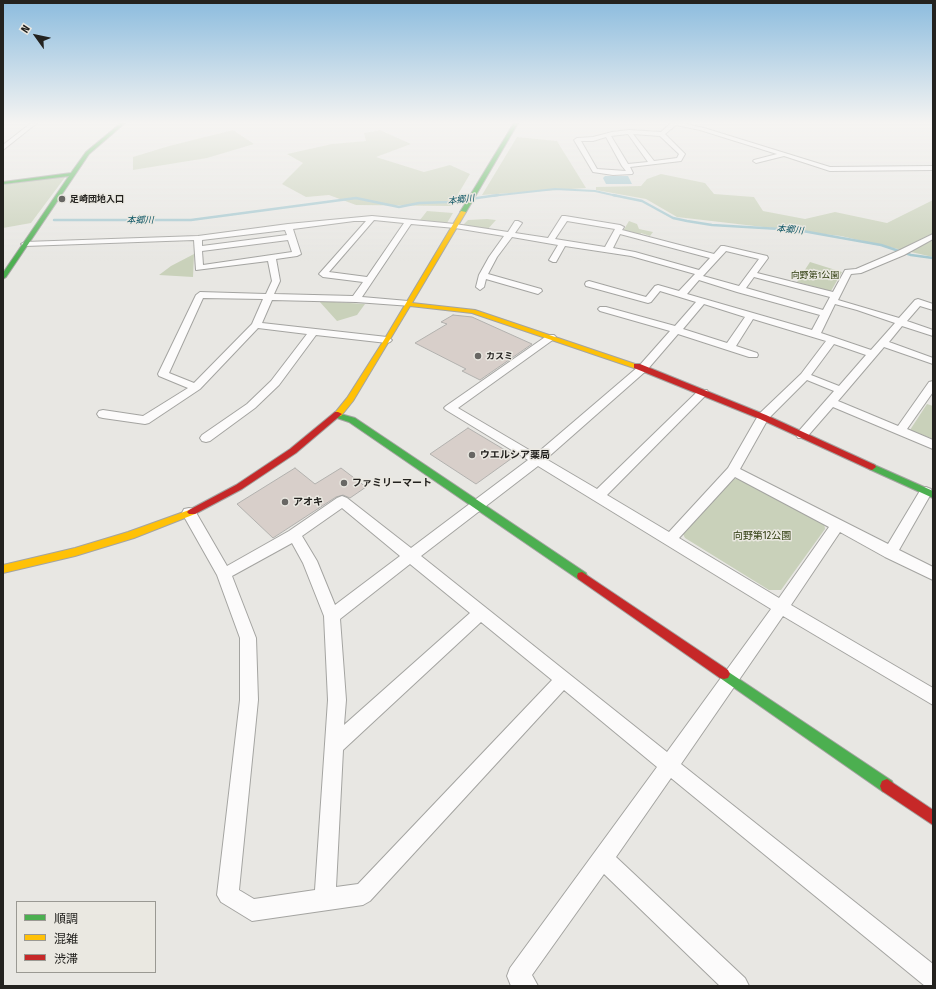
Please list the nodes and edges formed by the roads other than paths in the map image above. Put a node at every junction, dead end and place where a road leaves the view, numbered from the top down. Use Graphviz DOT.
graph roads {
  1 [pos="76,169"];
  2 [pos="489,169"];
  3 [pos="594,169"];
  4 [pos="628,169"];
  5 [pos="73,174"];
  6 [pos="3,184"];
  7 [pos="372,218"];
  8 [pos="409,221"];
  9 [pos="518,223"];
  10 [pos="288,226"];
  11 [pos="455,226"];
  12 [pos="618,231"];
  13 [pos="509,234"];
  14 [pos="933,236"];
  15 [pos="291,237"];
  16 [pos="198,238"];
  17 [pos="550,241"];
  18 [pos="563,243"];
  19 [pos="25,244"];
  20 [pos="198,249"];
  21 [pos="608,250"];
  22 [pos="715,257"];
  23 [pos="272,258"];
  24 [pos="553,260"];
  25 [pos="753,274"];
  26 [pos="483,275"];
  27 [pos="699,275"];
  28 [pos="3,277"];
  29 [pos="369,280"];
  30 [pos="590,284"];
  31 [pos="480,287"];
  32 [pos="740,290"];
  33 [pos="538,291"];
  34 [pos="681,295"];
  35 [pos="268,297"];
  36 [pos="834,298"];
  37 [pos="356,299"];
  38 [pos="702,301"];
  39 [pos="408,304"];
  40 [pos="933,307"];
  41 [pos="603,309"];
  42 [pos="826,314"];
  43 [pos="751,316"];
  44 [pos="901,322"];
  45 [pos="256,325"];
  46 [pos="677,330"];
  47 [pos="313,332"];
  48 [pos="933,333"];
  49 [pos="815,334"];
  50 [pos="551,337"];
  51 [pos="832,339"];
  52 [pos="387,340"];
  53 [pos="883,343"];
  54 [pos="730,347"];
  55 [pos="873,354"];
  56 [pos="753,355"];
  57 [pos="933,361"];
  58 [pos="643,368"];
  59 [pos="805,376"];
  60 [pos="933,384"];
  61 [pos="196,387"];
  62 [pos="842,390"];
  63 [pos="703,392"];
  64 [pos="832,402"];
  65 [pos="103,414"];
  66 [pos="337,415"];
  67 [pos="762,417"];
  68 [pos="900,431"];
  69 [pos="802,435"];
  70 [pos="206,438"];
  71 [pos="933,445"];
  72 [pos="537,460"];
  73 [pos="733,471"];
  74 [pos="930,493"];
  75 [pos="598,496"];
  76 [pos="478,505"];
  77 [pos="189,512"];
  78 [pos="837,526"];
  79 [pos="294,536"];
  80 [pos="670,539"];
  81 [pos="890,553"];
  82 [pos="410,557"];
  83 [pos="3,569"];
  84 [pos="224,574"];
  85 [pos="933,574"];
  86 [pos="781,607"];
  87 [pos="480,613"];
  88 [pos="332,616"];
  89 [pos="731,678"];
  90 [pos="563,680"];
  91 [pos="933,697"];
  92 [pos="335,745"];
  93 [pos="669,764"];
  94 [pos="933,818"];
  95 [pos="603,859"];
  96 [pos="325,899"];
  97 [pos="933,978"];
  98 [pos="526,986"];
  99 [pos="737,986"];
  1 -- 5 [label="street"];
  2 -- 11 [label="street"];
  3 -- 4 [label="street"];
  5 -- 6 [label="street"];
  5 -- 19 [label="street"];
  7 -- 8 [label="street"];
  7 -- 10 [label="street"];
  7 -- 29 [label="street"];
  8 -- 11 [label="street"];
  8 -- 29 [label="street"];
  9 -- 13 [label="street"];
  10 -- 15 [label="street"];
  10 -- 16 [label="street"];
  11 -- 13 [label="street"];
  11 -- 39 [label="street"];
  12 -- 17 [label="street"];
  12 -- 21 [label="street"];
  12 -- 22 [label="street"];
  13 -- 17 [label="street"];
  13 -- 26 [label="street"];
  14 -- 36 [label="street"];
  15 -- 20 [label="street"];
  15 -- 23 [label="street"];
  16 -- 19 [label="street"];
  16 -- 20 [label="street"];
  17 -- 18 [label="street"];
  18 -- 21 [label="street"];
  18 -- 24 [label="street"];
  19 -- 28 [label="street"];
  20 -- 23 [label="street"];
  21 -- 27 [label="street"];
  22 -- 25 [label="street"];
  22 -- 27 [label="street"];
  23 -- 35 [label="street"];
  25 -- 32 [label="street"];
  25 -- 36 [label="street"];
  26 -- 31 [label="street"];
  26 -- 33 [label="street"];
  27 -- 32 [label="street"];
  27 -- 34 [label="street"];
  29 -- 37 [label="street"];
  30 -- 34 [label="street"];
  32 -- 42 [label="street"];
  34 -- 38 [label="street"];
  35 -- 37 [label="street"];
  35 -- 45 [label="street"];
  35 -- 61 [label="street"];
  36 -- 42 [label="street"];
  36 -- 44 [label="street"];
  37 -- 39 [label="street"];
  38 -- 43 [label="street"];
  38 -- 46 [label="street"];
  39 -- 50 [label="street"];
  39 -- 52 [label="street"];
  40 -- 44 [label="street"];
  41 -- 46 [label="street"];
  42 -- 49 [label="street"];
  43 -- 49 [label="street"];
  43 -- 54 [label="street"];
  44 -- 48 [label="street"];
  44 -- 53 [label="street"];
  45 -- 47 [label="street"];
  45 -- 61 [label="street"];
  46 -- 54 [label="street"];
  46 -- 58 [label="street"];
  47 -- 52 [label="street"];
  47 -- 70 [label="street"];
  49 -- 51 [label="street"];
  50 -- 58 [label="street"];
  50 -- 72 [label="street"];
  51 -- 55 [label="street"];
  51 -- 59 [label="street"];
  52 -- 66 [label="street"];
  53 -- 55 [label="street"];
  53 -- 57 [label="street"];
  54 -- 56 [label="street"];
  55 -- 62 [label="street"];
  58 -- 63 [label="street"];
  58 -- 72 [label="street"];
  59 -- 62 [label="street"];
  59 -- 67 [label="street"];
  60 -- 68 [label="street"];
  61 -- 65 [label="street"];
  62 -- 64 [label="street"];
  63 -- 67 [label="street"];
  63 -- 75 [label="street"];
  64 -- 68 [label="street"];
  64 -- 69 [label="street"];
  66 -- 76 [label="street"];
  66 -- 77 [label="street"];
  67 -- 69 [label="street"];
  67 -- 73 [label="street"];
  68 -- 71 [label="street"];
  69 -- 74 [label="street"];
  72 -- 75 [label="street"];
  72 -- 76 [label="street"];
  73 -- 78 [label="street"];
  73 -- 80 [label="street"];
  74 -- 81 [label="street"];
  75 -- 80 [label="street"];
  76 -- 82 [label="street"];
  76 -- 89 [label="street"];
  77 -- 83 [label="street"];
  77 -- 84 [label="street"];
  78 -- 81 [label="street"];
  78 -- 86 [label="street"];
  79 -- 82 [label="street"];
  79 -- 84 [label="street"];
  79 -- 88 [label="street"];
  80 -- 86 [label="street"];
  81 -- 85 [label="street"];
  82 -- 87 [label="street"];
  82 -- 88 [label="street"];
  84 -- 96 [label="street"];
  86 -- 89 [label="street"];
  86 -- 91 [label="street"];
  87 -- 90 [label="street"];
  87 -- 92 [label="street"];
  88 -- 92 [label="street"];
  89 -- 93 [label="street"];
  89 -- 94 [label="street"];
  90 -- 93 [label="street"];
  90 -- 96 [label="street"];
  92 -- 96 [label="street"];
  93 -- 95 [label="street"];
  93 -- 97 [label="street"];
  95 -- 98 [label="street"];
  95 -- 99 [label="street"];
}
